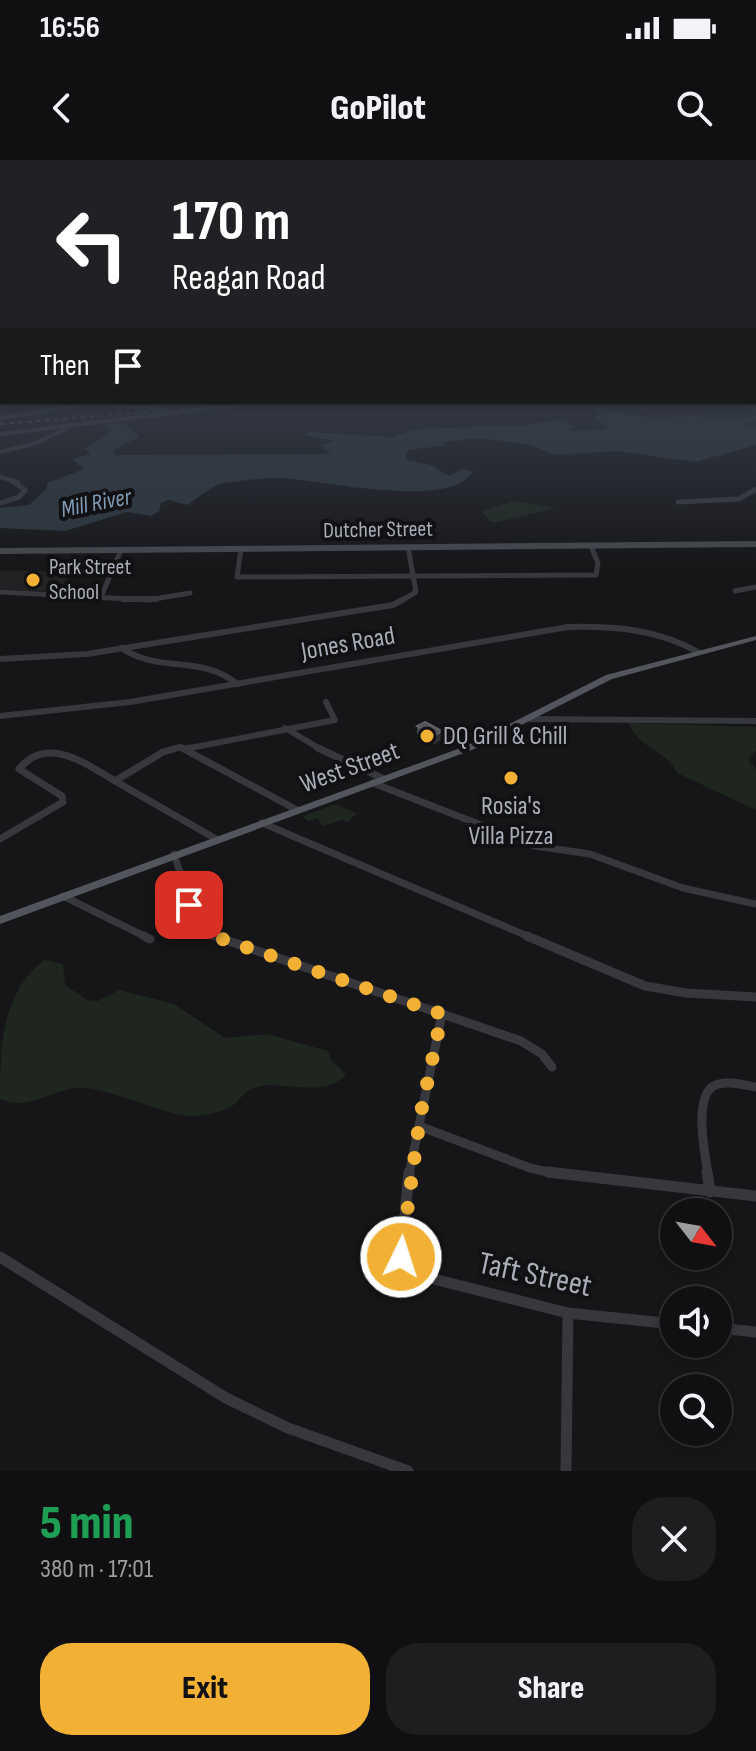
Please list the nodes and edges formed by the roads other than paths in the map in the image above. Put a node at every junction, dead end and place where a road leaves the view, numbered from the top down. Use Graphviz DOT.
graph roads {
  1 [pos="0,477"];
  2 [pos="756,489"];
  3 [pos="678,502"];
  4 [pos="0,503"];
  5 [pos="756,544"];
  6 [pos="591,546"];
  7 [pos="408,547"];
  8 [pos="241,549"];
  9 [pos="121,550"];
  10 [pos="0,551"];
  11 [pos="413,576"];
  12 [pos="756,587"];
  13 [pos="735,591"];
  14 [pos="0,592"];
  15 [pos="190,593"];
  16 [pos="101,597"];
  17 [pos="756,638"];
  18 [pos="121,648"];
  19 [pos="698,652"];
  20 [pos="0,659"];
  21 [pos="237,684"];
  22 [pos="326,702"];
  23 [pos="550,707"];
  24 [pos="0,716"];
  25 [pos="530,719"];
  26 [pos="568,719"];
  27 [pos="756,721"];
  28 [pos="285,728"];
  29 [pos="185,749"];
  30 [pos="384,779"];
  31 [pos="115,781"];
  32 [pos="373,783"];
  33 [pos="297,810"];
  34 [pos="262,823"];
  35 [pos="0,839"];
  36 [pos="216,839"];
  37 [pos="174,854"];
  38 [pos="63,896"];
  39 [pos="756,904"];
  40 [pos="0,920"];
  41 [pos="150,939"];
  42 [pos="756,997"];
  43 [pos="442,1014"];
  44 [pos="552,1067"];
  45 [pos="756,1087"];
  46 [pos="419,1126"];
  47 [pos="710,1192"];
  48 [pos="756,1196"];
  49 [pos="0,1257"];
  50 [pos="568,1313"];
  51 [pos="660,1323"];
  52 [pos="732,1329"];
  53 [pos="756,1332"];
  54 [pos="408,1471"];
  55 [pos="566,1471"];
  1 -- 4 [label="street"];
  2 -- 3 [label="street"];
  5 -- 6 [label="street, Dutcher Street"];
  6 -- 7 [label="street, Dutcher Street"];
  6 -- 11 [label="street"];
  7 -- 8 [label="street, Dutcher Street"];
  7 -- 11 [label="street"];
  8 -- 9 [label="street, Dutcher Street"];
  8 -- 11 [label="street"];
  9 -- 10 [label="street, Dutcher Street"];
  9 -- 16 [label="street"];
  11 -- 18 [label="street"];
  12 -- 13 [label="street"];
  14 -- 16 [label="street"];
  15 -- 16 [label="street"];
  17 -- 19 [label="main road, West Street"];
  18 -- 20 [label="street"];
  18 -- 21 [label="street"];
  19 -- 21 [label="street, Jones Road"];
  19 -- 23 [label="main road, West Street"];
  21 -- 24 [label="street, Jones Road"];
  22 -- 28 [label="street"];
  23 -- 25 [label="main road, West Street"];
  23 -- 26 [label="street"];
  25 -- 26 [label="street"];
  25 -- 30 [label="main road, West Street"];
  26 -- 27 [label="street"];
  28 -- 29 [label="street"];
  28 -- 30 [label="street"];
  29 -- 31 [label="street"];
  29 -- 33 [label="street"];
  30 -- 32 [label="main road, West Street"];
  31 -- 35 [label="street"];
  31 -- 36 [label="street"];
  32 -- 33 [label="main road, West Street"];
  32 -- 39 [label="street"];
  33 -- 34 [label="main road, West Street"];
  34 -- 36 [label="main road, West Street"];
  34 -- 42 [label="street"];
  36 -- 37 [label="main road, West Street"];
  37 -- 38 [label="main road, West Street"];
  37 -- 43 [label="street"];
  38 -- 40 [label="main road, West Street"];
  38 -- 41 [label="street"];
  43 -- 44 [label="street"];
  43 -- 46 [label="street, Taft Street"];
  45 -- 47 [label="street"];
  46 -- 47 [label="street"];
  46 -- 50 [label="street, Taft Street"];
  47 -- 48 [label="street"];
  49 -- 54 [label="street"];
  50 -- 51 [label="street, Taft Street"];
  50 -- 55 [label="street"];
  52 -- 53 [label="street"];
}
